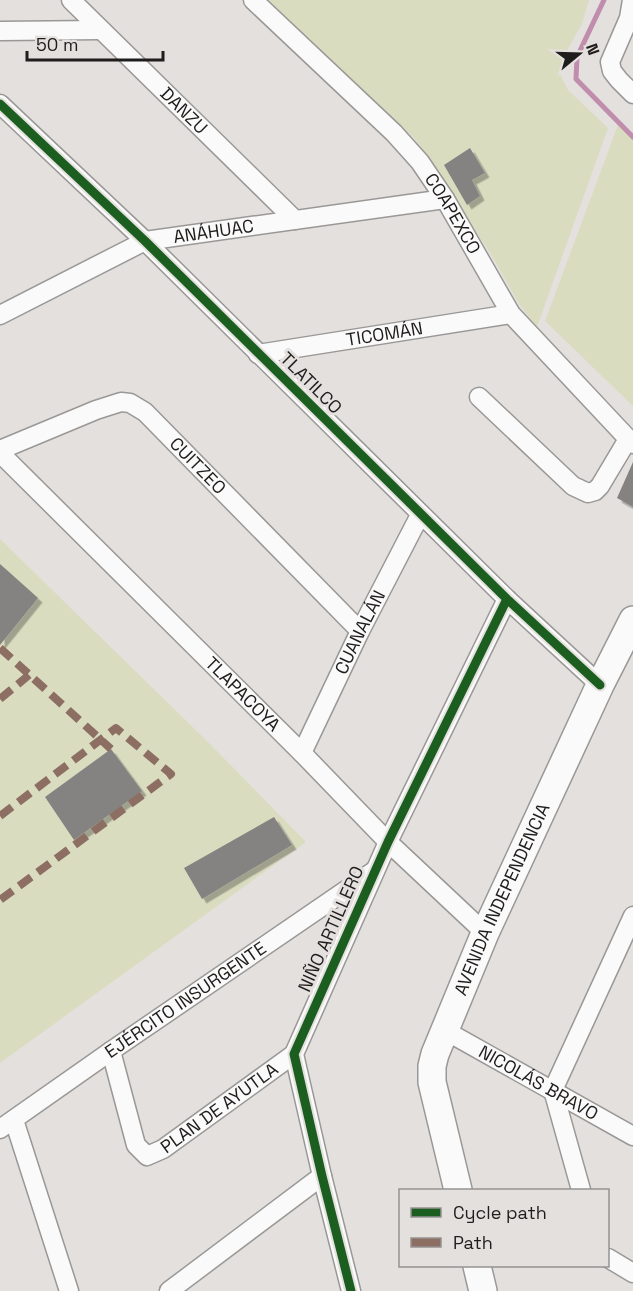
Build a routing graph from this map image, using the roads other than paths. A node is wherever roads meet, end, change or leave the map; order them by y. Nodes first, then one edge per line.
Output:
1 (71, 0) edge
2 (253, 0) edge
3 (632, 0) edge
4 (100, 30) junction
5 (0, 31) edge
6 (633, 94) edge
7 (0, 104) edge
8 (445, 200) junction
9 (295, 220) junction
10 (145, 241) junction
11 (510, 314) junction
12 (0, 315) edge
13 (258, 354) junction
14 (480, 397) dead end
15 (631, 441) edge
16 (0, 452) edge
17 (420, 515) junction
18 (507, 599) junction
19 (633, 620) edge
20 (360, 631) junction
21 (600, 685) junction
22 (302, 753) junction
23 (388, 842) junction
24 (374, 871) junction
25 (633, 916) edge
26 (485, 933) junction
27 (446, 1031) junction
28 (111, 1050) junction
29 (294, 1054) junction
30 (553, 1090) junction
31 (7, 1125) edge
32 (633, 1136) edge
33 (322, 1176) junction
34 (458, 1189) edge
35 (579, 1189) edge
36 (609, 1259) edge
37 (477, 1267) edge
38 (633, 1274) edge
39 (69, 1291) edge
40 (169, 1291) edge
41 (351, 1291) edge
42 (483, 1291) edge

1 - 4 street, DANZU
2 - 8 street, COAPEXCO
3 - 6 street
4 - 5 street
4 - 9 street, DANZU
7 - 10 street, TLATILCO
8 - 9 street, ANÁHUAC
8 - 11 street, COAPEXCO
9 - 10 street, ANÁHUAC
10 - 12 street, ANÁHUAC
10 - 13 street, TLATILCO
11 - 13 street, TICOMÁN
11 - 15 street, COAPEXCO
13 - 17 street, TLATILCO
14 - 15 street
16 - 20 street, CUITZEO
16 - 22 street, TLAPACOYA
17 - 18 street, TLATILCO
17 - 20 street, CUANALÁN
18 - 21 street, TLATILCO
18 - 23 street, NIÑO ARTILLERO
19 - 21 street, AVENIDA INDEPENDENCIA
20 - 22 street, CUANALÁN
21 - 26 street, AVENIDA INDEPENDENCIA
22 - 23 street, TLAPACOYA
23 - 24 street, NIÑO ARTILLERO
23 - 26 street, TLAPACOYA
24 - 28 street, EJÉRCITO INSURGENTE
24 - 29 street, NIÑO ARTILLERO
25 - 30 street
26 - 27 street, AVENIDA INDEPENDENCIA
27 - 30 street, NICOLÁS BRAVO
27 - 34 street, AVENIDA INDEPENDENCIA
28 - 29 street, PLAN DE AYUTLA
28 - 31 street, EJÉRCITO INSURGENTE
29 - 33 street
30 - 32 street, NICOLÁS BRAVO
30 - 35 street
31 - 39 street
33 - 40 street
33 - 41 street
36 - 38 street
37 - 42 street

